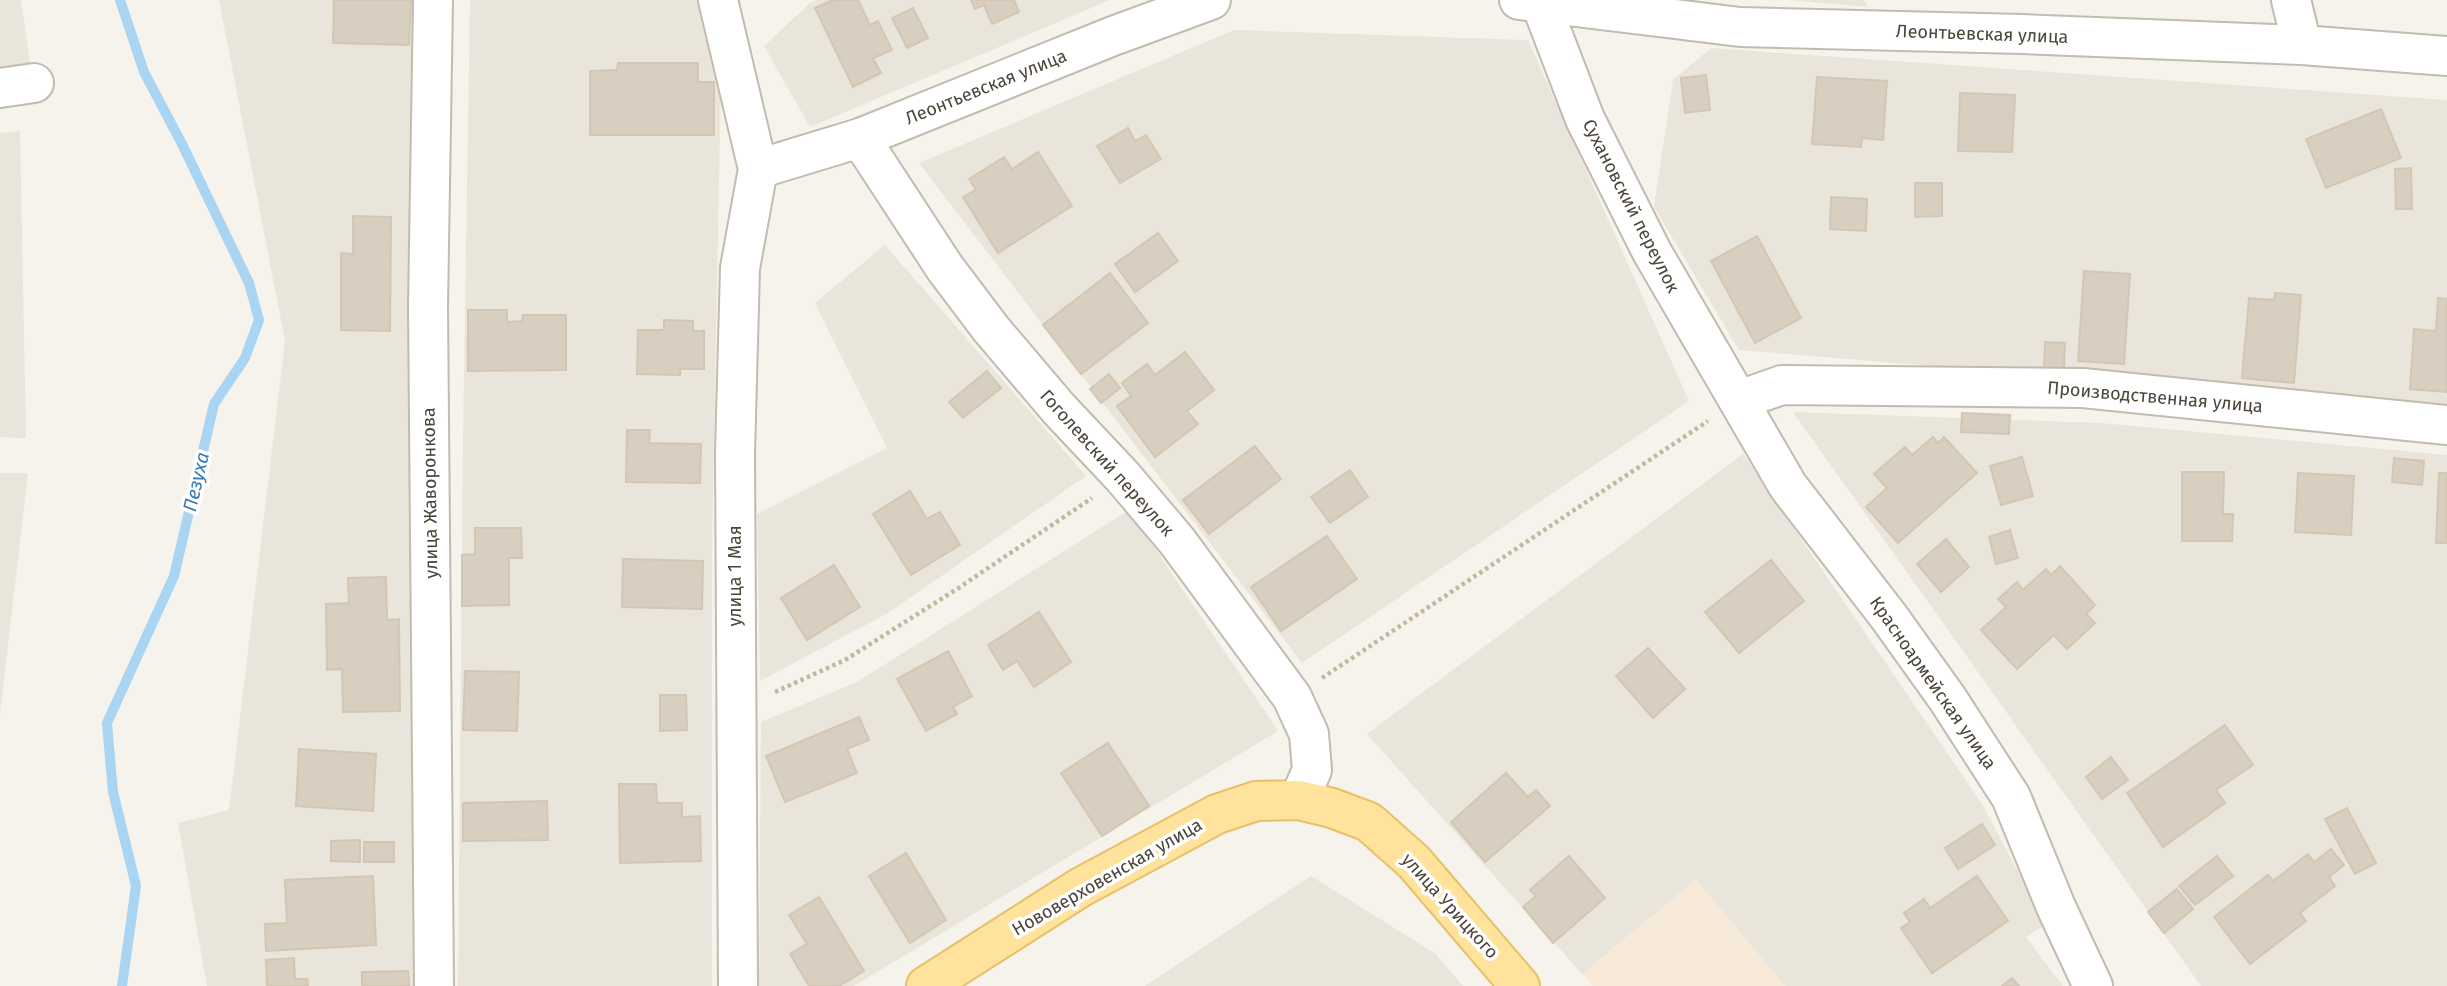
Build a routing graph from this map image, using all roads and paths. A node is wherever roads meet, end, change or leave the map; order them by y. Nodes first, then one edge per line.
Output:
1 (433, 0) edge
2 (719, 0) edge
3 (1211, 0) edge
4 (2291, 0) edge
5 (1529, 2) edge
6 (1891, 16) edge
7 (2302, 45) junction
8 (2447, 56) edge
9 (860, 138) junction
10 (758, 169) junction
11 (1739, 400) junction
12 (2447, 425) edge
13 (1123, 477) junction
14 (1292, 697) junction
15 (735, 709) junction
16 (1299, 800) junction
17 (434, 986) edge
18 (738, 986) edge
19 (926, 986) edge
20 (1520, 986) edge
21 (2093, 986) edge

1 - 17 street, улица Жаворонкова
2 - 10 street
3 - 9 street, Леонтьевская улица
4 - 7 street
5 - 6 street, Леонтьевская улица
5 - 11 street, Сухановский переулок
6 - 7 street, Леонтьевская улица
7 - 8 street, Леонтьевская улица
9 - 10 street, Леонтьевская улица
9 - 13 street, Гоголевский переулок
10 - 15 street, улица 1 Мая
11 - 12 street, Производственная улица
11 - 14 path
11 - 21 street, Красноармейская улица
13 - 14 street, Гоголевский переулок
13 - 15 path
14 - 16 street, Гоголевский переулок
15 - 18 street, улица 1 Мая
16 - 19 main road, Нововерховенская улица
16 - 20 main road, улица Урицкого

